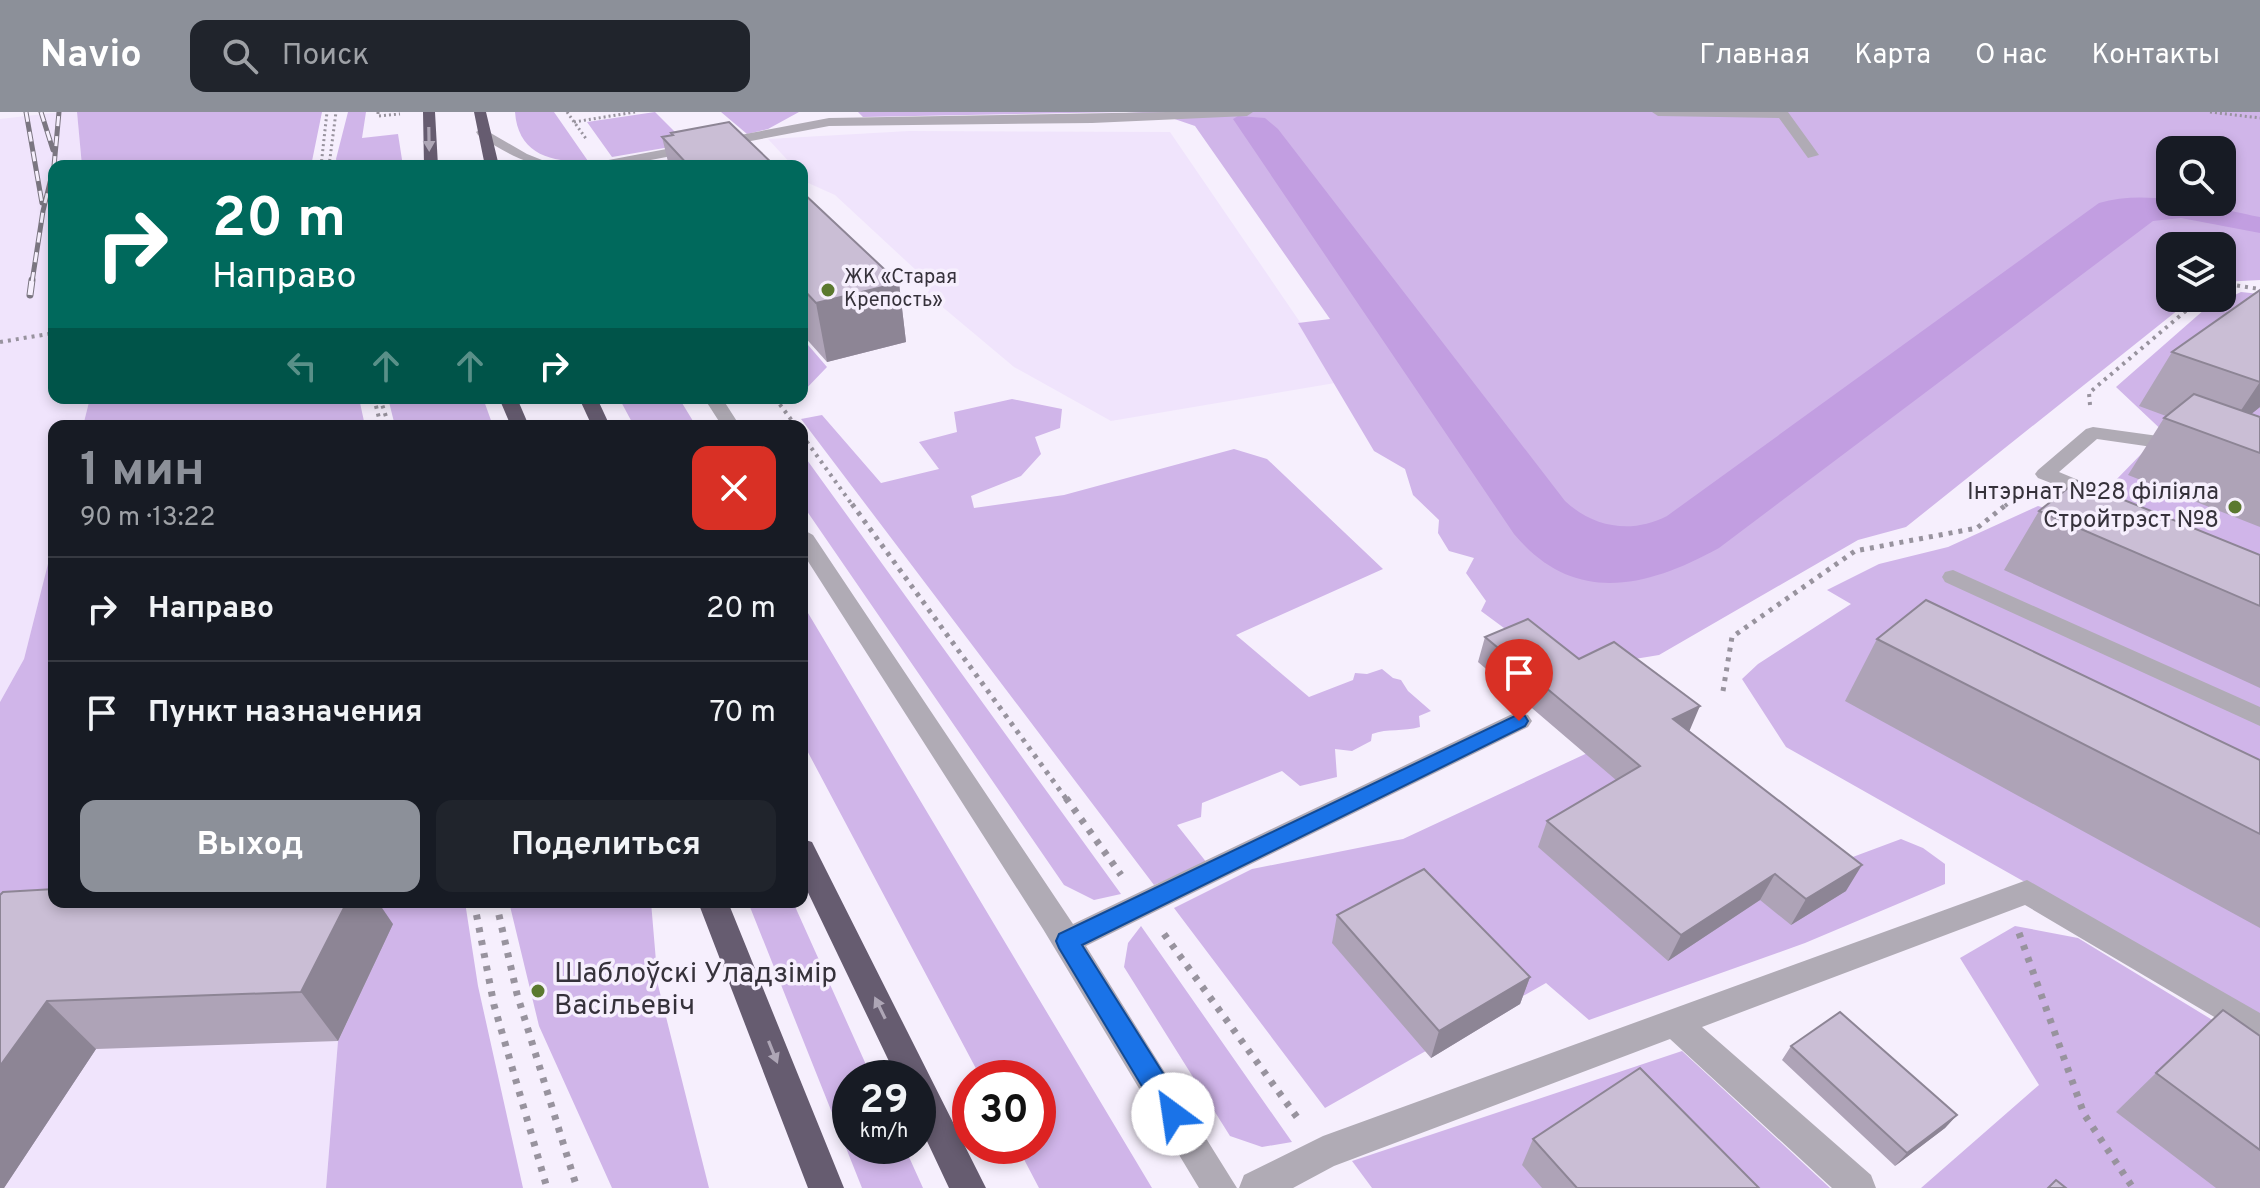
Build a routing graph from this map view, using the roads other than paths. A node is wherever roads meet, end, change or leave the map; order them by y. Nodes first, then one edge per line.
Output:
1 (429, 112) edge
2 (480, 112) edge
3 (1247, 112) edge
4 (1658, 112) edge
5 (482, 132) junction
6 (1813, 155) dead end
7 (431, 160) edge
8 (490, 160) edge
9 (531, 160) edge
10 (630, 160) edge
11 (2199, 449) edge
12 (2117, 503) edge
13 (808, 544) edge
14 (1953, 577) dead end
15 (2260, 717) edge
16 (1519, 721) dead end
17 (808, 862) edge
18 (715, 908) edge
19 (1067, 941) junction
20 (1674, 1022) junction
21 (2260, 1030) edge
22 (905, 1060) edge
23 (936, 1123) edge
24 (826, 1188) edge
25 (968, 1188) edge
26 (1219, 1188) edge
27 (1257, 1188) edge
28 (1858, 1188) edge

1 -> 7 highway
2 - 5 highway
3 - 10 street
4 - 6 street
5 - 8 highway
5 - 9 street
11 - 12 street
13 - 19 street
14 - 15 street
16 - 19 street
22 -> 17 highway
18 -> 24 highway
19 - 26 street
20 - 21 street
20 - 27 street
20 - 28 street
23 - 25 highway

